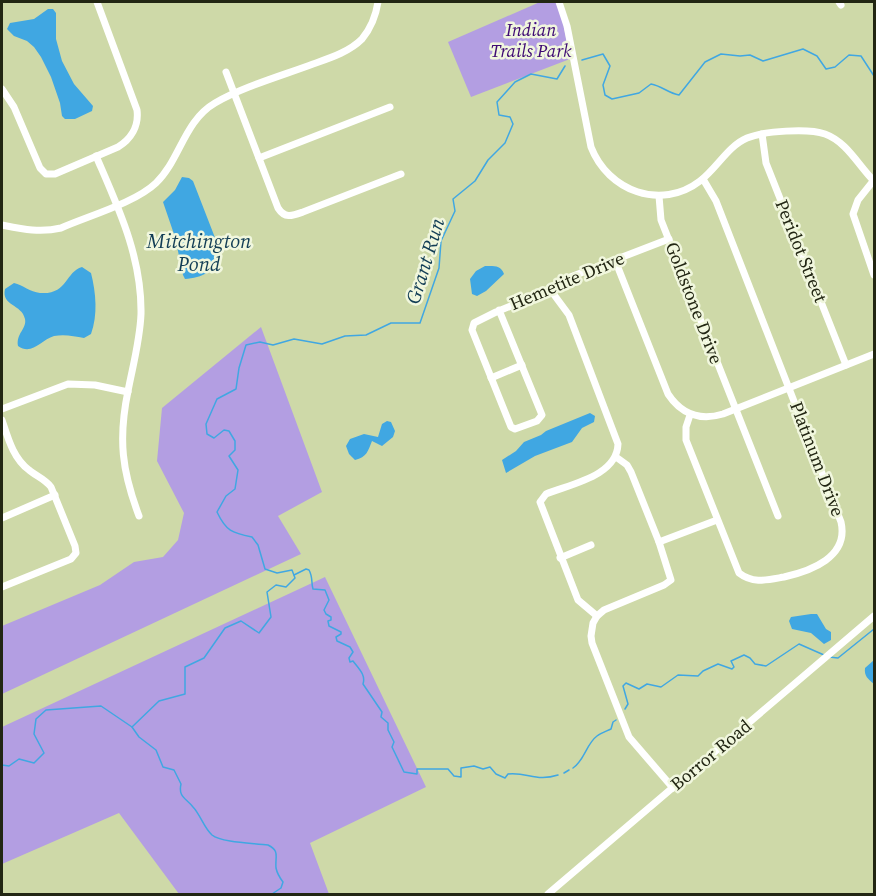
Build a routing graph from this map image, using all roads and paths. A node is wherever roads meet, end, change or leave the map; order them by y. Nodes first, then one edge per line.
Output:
1 (97, 2) edge
2 (378, 2) edge
3 (560, 2) edge
4 (226, 72) dead end
5 (2, 89) edge
6 (235, 94) junction
7 (390, 107) dead end
8 (762, 134) junction
9 (96, 156) junction
10 (259, 158) junction
11 (401, 174) dead end
12 (703, 179) junction
13 (874, 180) edge
14 (659, 196) junction
15 (117, 204) junction
16 (2, 225) edge
17 (669, 239) junction
18 (615, 260) junction
19 (874, 274) edge
20 (549, 288) junction
21 (500, 310) junction
22 (874, 354) edge
23 (522, 365) junction
24 (846, 365) junction
25 (491, 378) junction
26 (790, 388) junction
27 (128, 392) junction
28 (2, 409) edge
29 (736, 409) junction
30 (690, 415) junction
31 (2, 420) edge
32 (616, 457) junction
33 (55, 495) junction
34 (139, 516) dead end
35 (778, 516) dead end
36 (2, 518) edge
37 (717, 520) junction
38 (659, 542) junction
39 (591, 545) dead end
40 (560, 558) junction
41 (2, 587) edge
42 (597, 616) junction
43 (874, 616) edge
44 (673, 788) junction
45 (548, 894) edge

1 - 9 street
2 - 6 street
3 - 14 street
4 - 6 street
5 - 9 street
6 - 10 street
6 - 15 street
7 - 10 street
8 - 12 street
8 - 13 street
8 - 24 street, Peridot Street
9 - 15 street
10 - 11 street
12 - 14 street
12 - 26 street, Platinum Drive
13 - 19 street
14 - 17 street, Goldstone Drive
15 - 16 street
15 - 27 street
17 - 18 street, Hemetite Drive
17 - 29 street, Goldstone Drive
18 - 20 street, Hemetite Drive
18 - 30 street
20 - 21 street, Hemetite Drive
20 - 32 street
21 - 23 street
21 - 25 street, Hemetite Drive
22 - 24 street
23 - 25 street
23 - 25 street
24 - 26 street
26 - 29 street
26 - 37 street, Platinum Drive
27 - 28 street
27 - 34 street
29 - 30 street
29 - 35 street, Goldstone Drive
30 - 37 street, Platinum Drive
31 - 33 street
32 - 38 street
32 - 40 street
33 - 36 street
33 - 41 street
37 - 38 street
38 - 42 street
39 - 40 street
40 - 42 street
42 - 44 street
43 - 44 street, Borror Road
44 - 45 street, Borror Road

